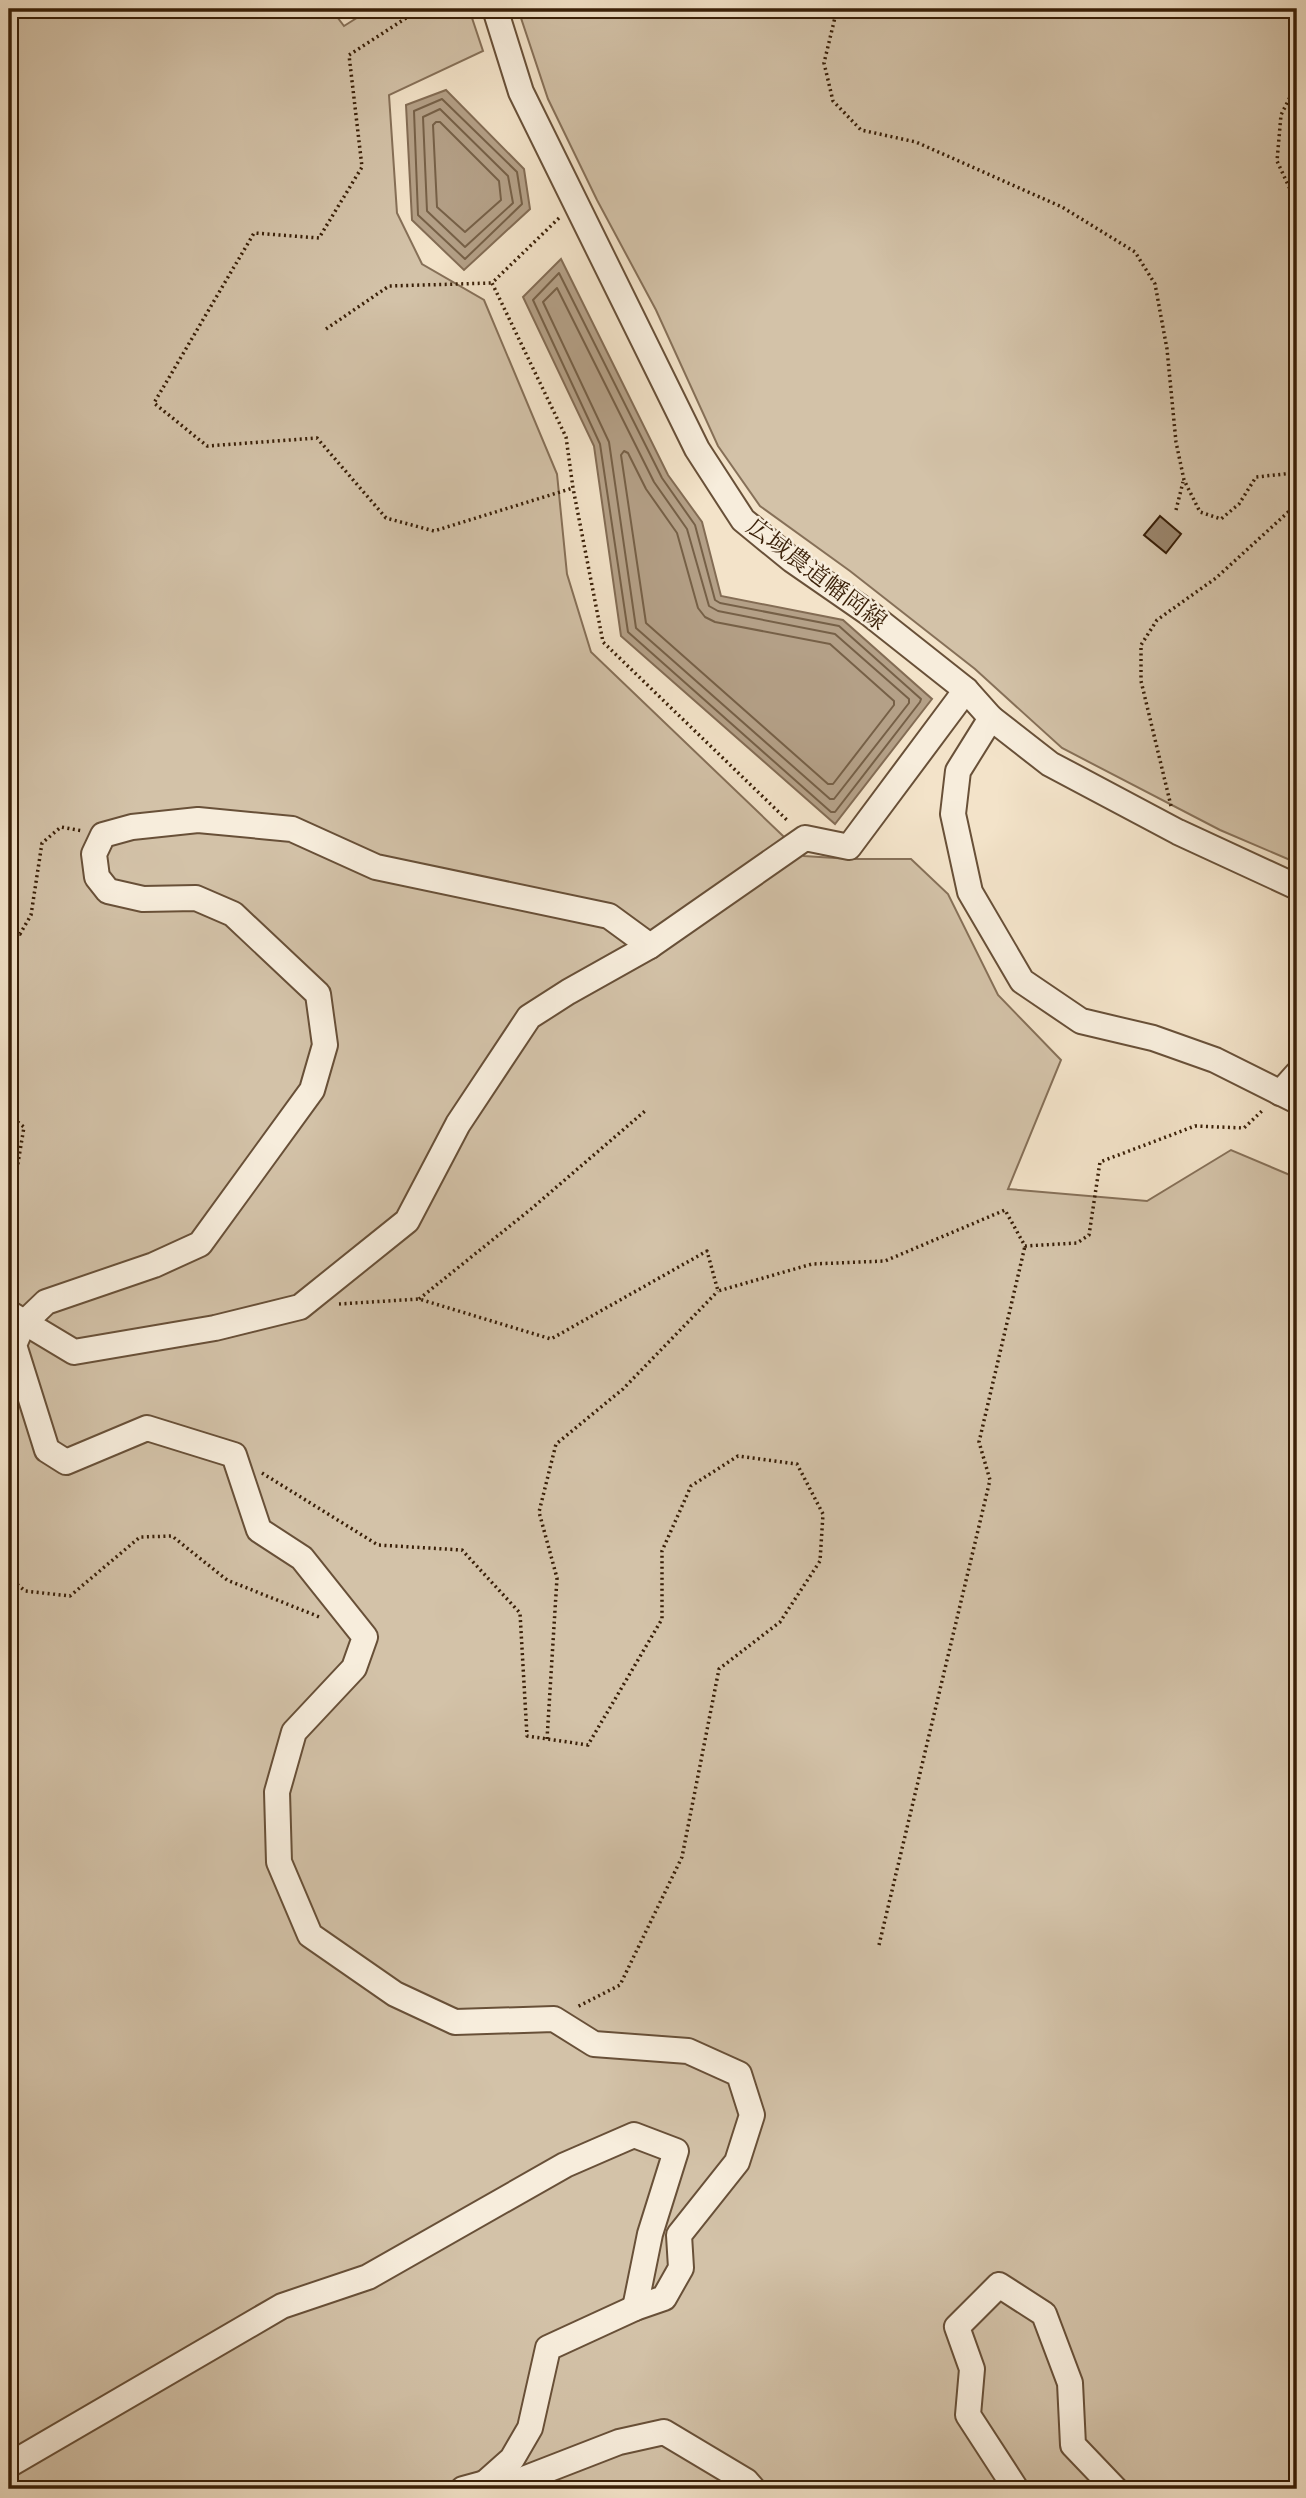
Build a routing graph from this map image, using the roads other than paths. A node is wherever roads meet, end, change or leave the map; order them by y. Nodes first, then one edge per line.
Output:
1 (495, 9) edge
2 (966, 690) junction
3 (991, 718) junction
4 (1297, 887) edge
5 (650, 946) junction
6 (1297, 1074) edge
7 (1289, 1097) edge
8 (16, 1318) edge
9 (635, 2308) junction
10 (9, 2465) edge
11 (474, 2486) edge
12 (753, 2489) edge
13 (1016, 2489) edge
14 (1115, 2489) edge

1 - 2 street, 広域農道幡岡線
2 - 3 street, 広域農道幡岡線
2 - 5 street
3 - 4 street, 広域農道幡岡線
3 - 7 street
5 - 8 street
5 - 8 street
6 - 7 street
8 - 9 street
9 - 10 street
9 - 11 street
11 - 12 street
13 - 14 street

